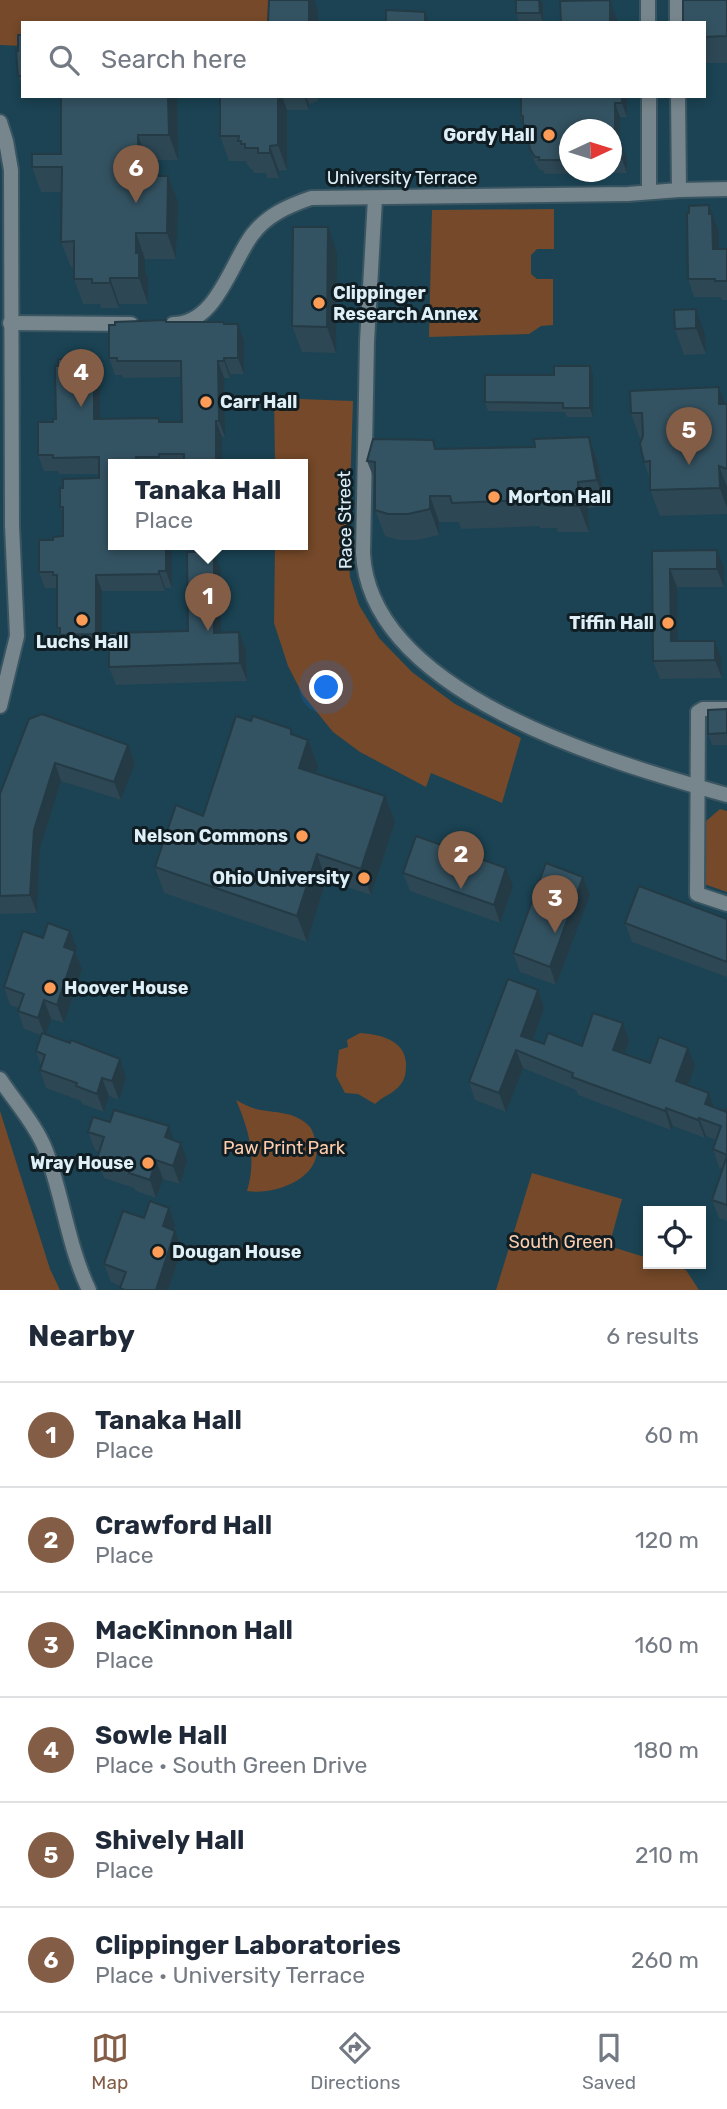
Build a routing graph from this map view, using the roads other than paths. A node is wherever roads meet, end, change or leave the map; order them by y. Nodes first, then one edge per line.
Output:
1 (648, 0) edge
2 (677, 0) edge
3 (648, 21) edge
4 (677, 21) edge
5 (649, 98) edge
6 (678, 98) edge
7 (0, 122) edge
8 (727, 189) edge
9 (679, 190) junction
10 (649, 192) junction
11 (375, 198) junction
12 (10, 323) junction
13 (0, 706) edge
14 (727, 709) edge
15 (697, 786) junction
16 (724, 794) edge
17 (727, 904) edge
18 (0, 1079) edge
19 (89, 1290) edge

1 - 3 street
2 - 4 street
5 - 10 street
6 - 9 street
7 - 12 street
8 - 9 street, University Terrace
9 - 10 street, University Terrace
10 - 11 street, University Terrace
11 - 12 street, University Terrace
11 - 15 street, Race Street
12 - 13 street
14 - 15 street
15 - 16 street, Race Street
15 - 17 street
18 - 19 street

